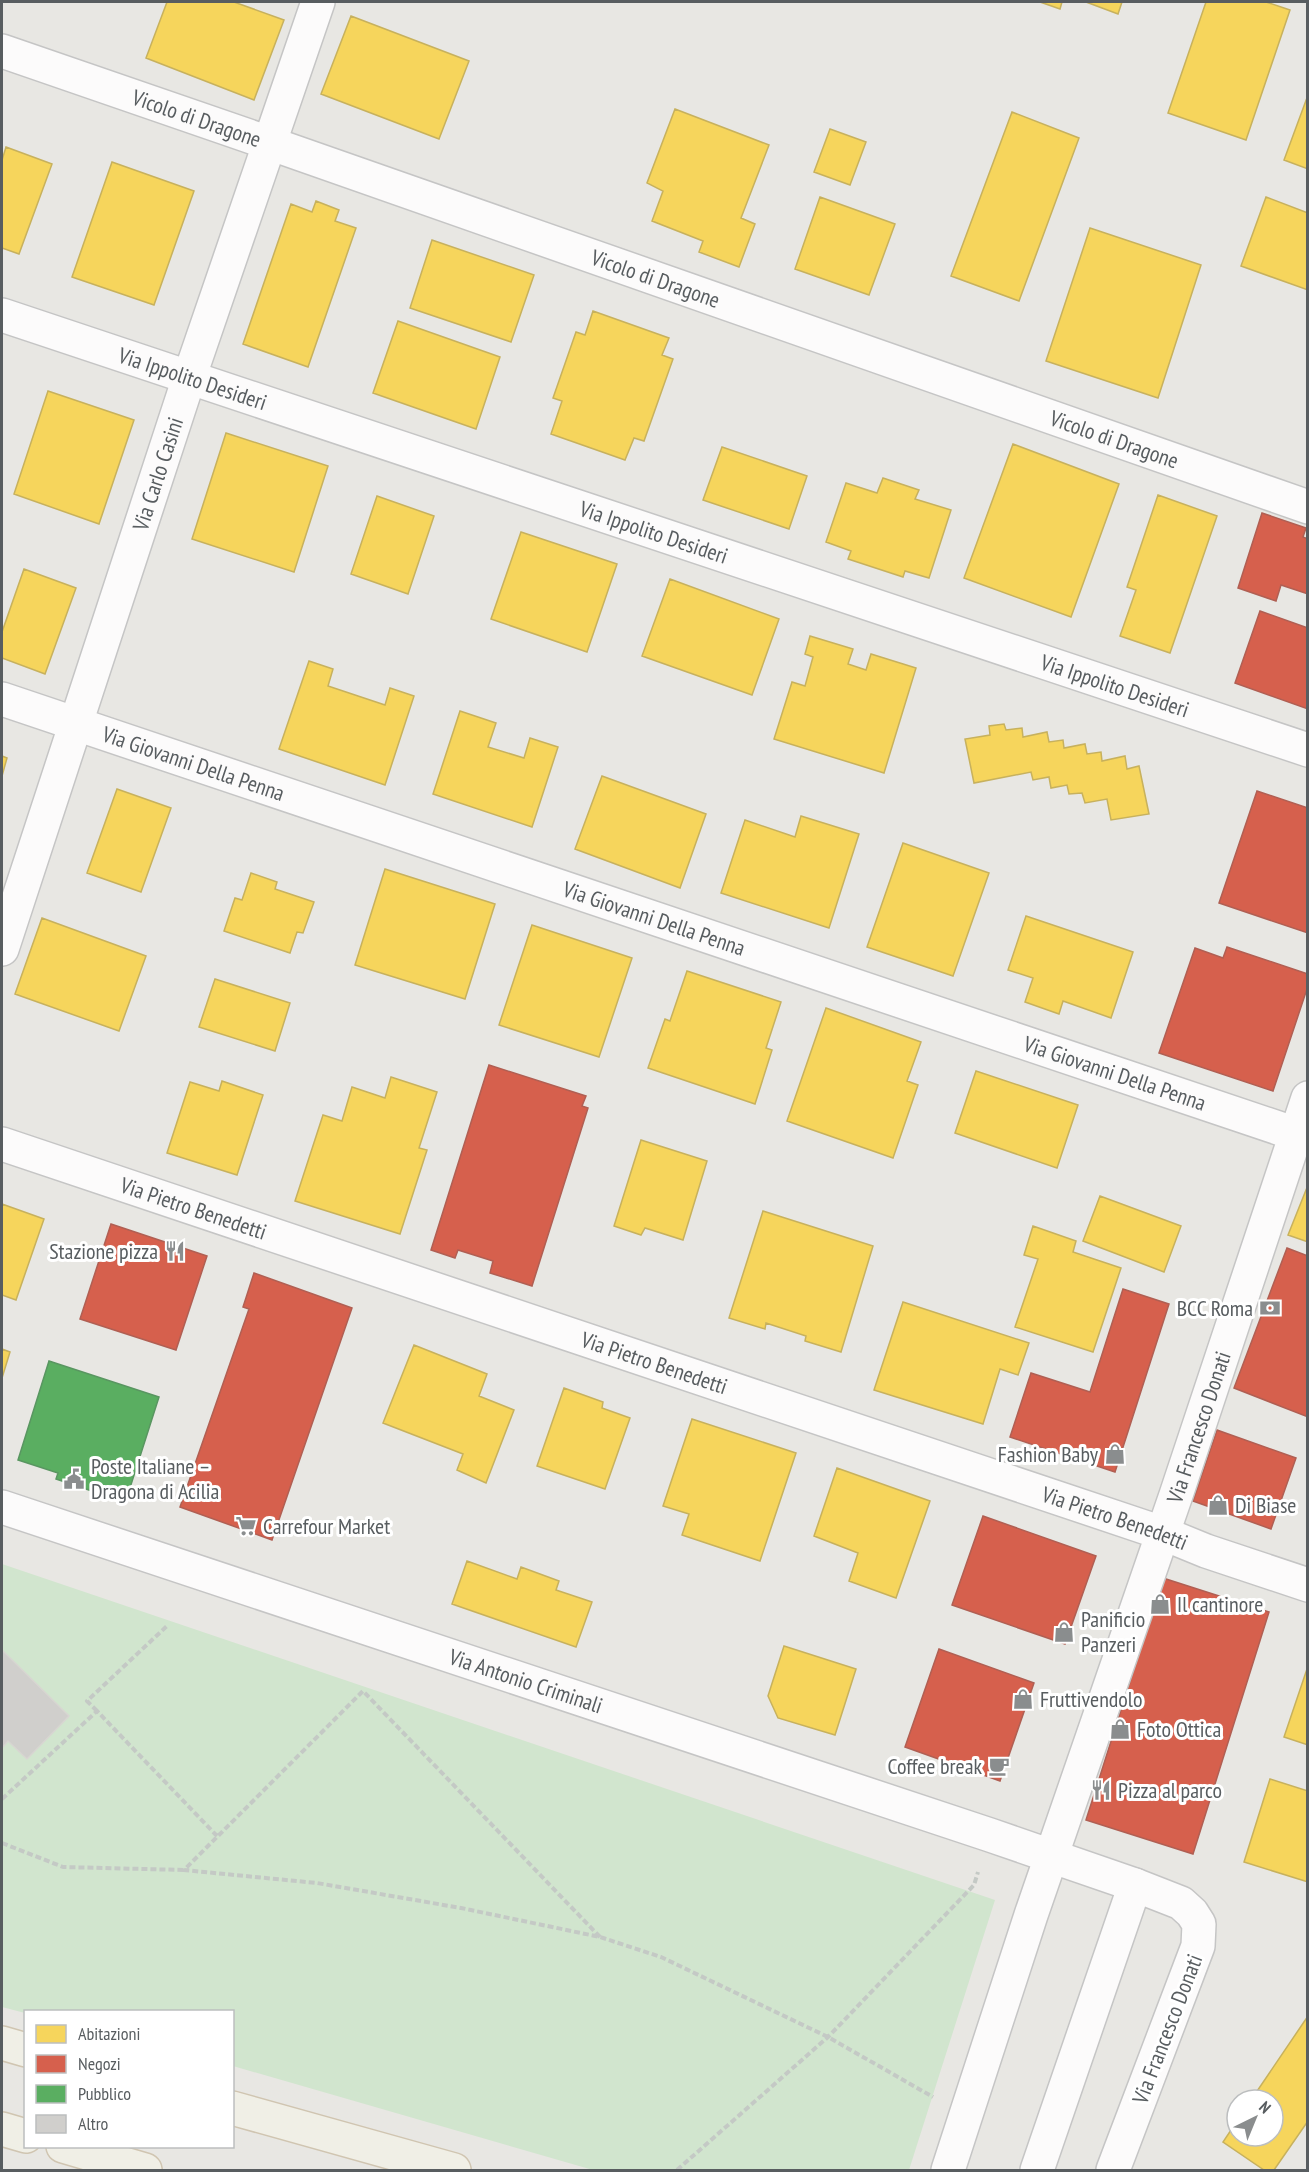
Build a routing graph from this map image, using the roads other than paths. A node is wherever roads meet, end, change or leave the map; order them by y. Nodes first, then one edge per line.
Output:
1 (318, 2) edge
2 (2, 51) edge
3 (269, 143) junction
4 (2, 315) edge
5 (189, 378) junction
6 (1308, 507) edge
7 (2, 699) edge
8 (76, 724) junction
9 (1308, 750) edge
10 (2, 949) edge
11 (1308, 1098) edge
12 (1301, 1136) edge
13 (2, 1144) edge
14 (2, 1507) edge
15 (1162, 1533) junction
16 (1308, 1585) edge
17 (1051, 1856) junction
18 (1135, 1885) junction
19 (2, 2043) edge
20 (24, 2049) edge
21 (234, 2109) edge
22 (2, 2129) edge
23 (24, 2135) edge
24 (70, 2148) edge
25 (145, 2170) edge
26 (454, 2170) edge
27 (948, 2170) edge
28 (1037, 2170) edge
29 (1113, 2170) edge

1 - 3 street, Via Carlo Casini
2 - 3 street, Vicolo di Dragone
3 - 5 street, Via Carlo Casini
3 - 6 street, Vicolo di Dragone
4 - 5 street, Via Ippolito Desideri
5 - 8 street, Via Carlo Casini
5 - 9 street, Via Ippolito Desideri
7 - 8 street, Via Giovanni Della Penna
8 - 10 street, Via Carlo Casini
8 - 12 street, Via Giovanni Della Penna
11 - 12 street, Via Francesco Donati
12 - 15 street, Via Francesco Donati
13 - 15 street, Via Pietro Benedetti
14 - 17 street, Via Antonio Criminali
15 - 16 street, Via Pietro Benedetti
15 - 17 street, Via Francesco Donati
17 - 18 street, Via Francesco Donati
17 - 27 street, Via Francesco Donati
18 - 28 street
18 - 29 street, Via Francesco Donati
19 - 20 main road
21 - 26 main road
22 - 23 main road
24 - 25 main road

